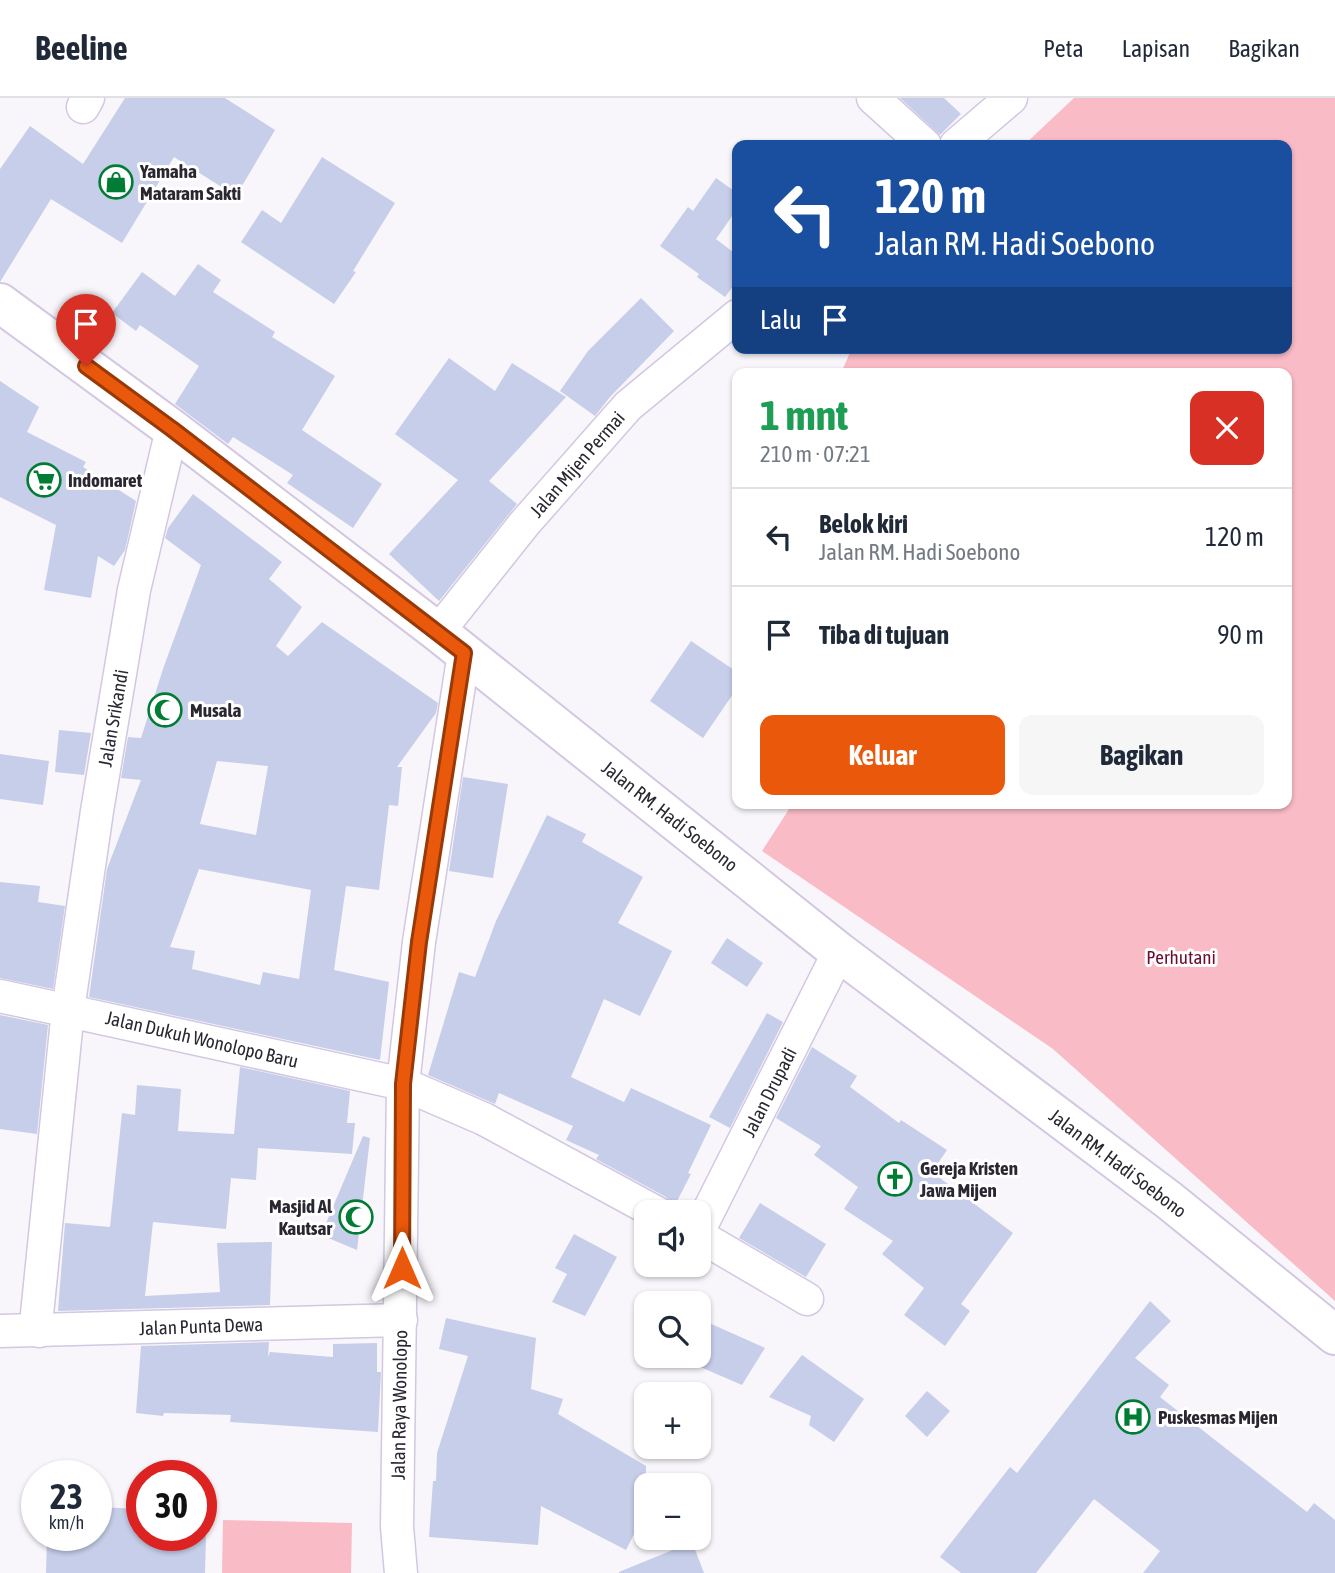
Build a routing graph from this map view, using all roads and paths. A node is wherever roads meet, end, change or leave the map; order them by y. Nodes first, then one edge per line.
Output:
1 (873, 98) edge
2 (1010, 98) edge
3 (919, 140) edge
4 (962, 140) edge
5 (0, 303) edge
6 (732, 320) edge
7 (172, 429) junction
8 (451, 643) junction
9 (839, 952) junction
10 (0, 996) edge
11 (68, 1010) junction
12 (403, 1084) junction
13 (634, 1201) edge
14 (711, 1208) edge
15 (711, 1242) edge
16 (807, 1299) dead end
17 (401, 1320) junction
18 (0, 1331) edge
19 (38, 1331) junction
20 (1335, 1335) edge
21 (401, 1573) edge

1 - 3 street
2 - 4 street
5 - 7 main road, Jalan RM. Hadi Soebono
6 - 8 street, Jalan Mijen Permai
7 - 8 main road, Jalan RM. Hadi Soebono
7 - 11 street, Jalan Srikandi
8 - 9 main road, Jalan RM. Hadi Soebono
8 - 12 street, Jalan Raya Wonolopo
9 - 14 street, Jalan Drupadi
9 - 20 main road, Jalan RM. Hadi Soebono
10 - 11 street, Jalan Dukuh Wonolopo Baru
11 - 12 street, Jalan Dukuh Wonolopo Baru
11 - 19 street, Jalan Srikandi
12 - 13 street
12 - 17 street, Jalan Raya Wonolopo
15 - 16 street, Jalan Drupadi
17 - 19 street, Jalan Punta Dewa
17 - 21 street, Jalan Raya Wonolopo
18 - 19 street, Jalan Punta Dewa

